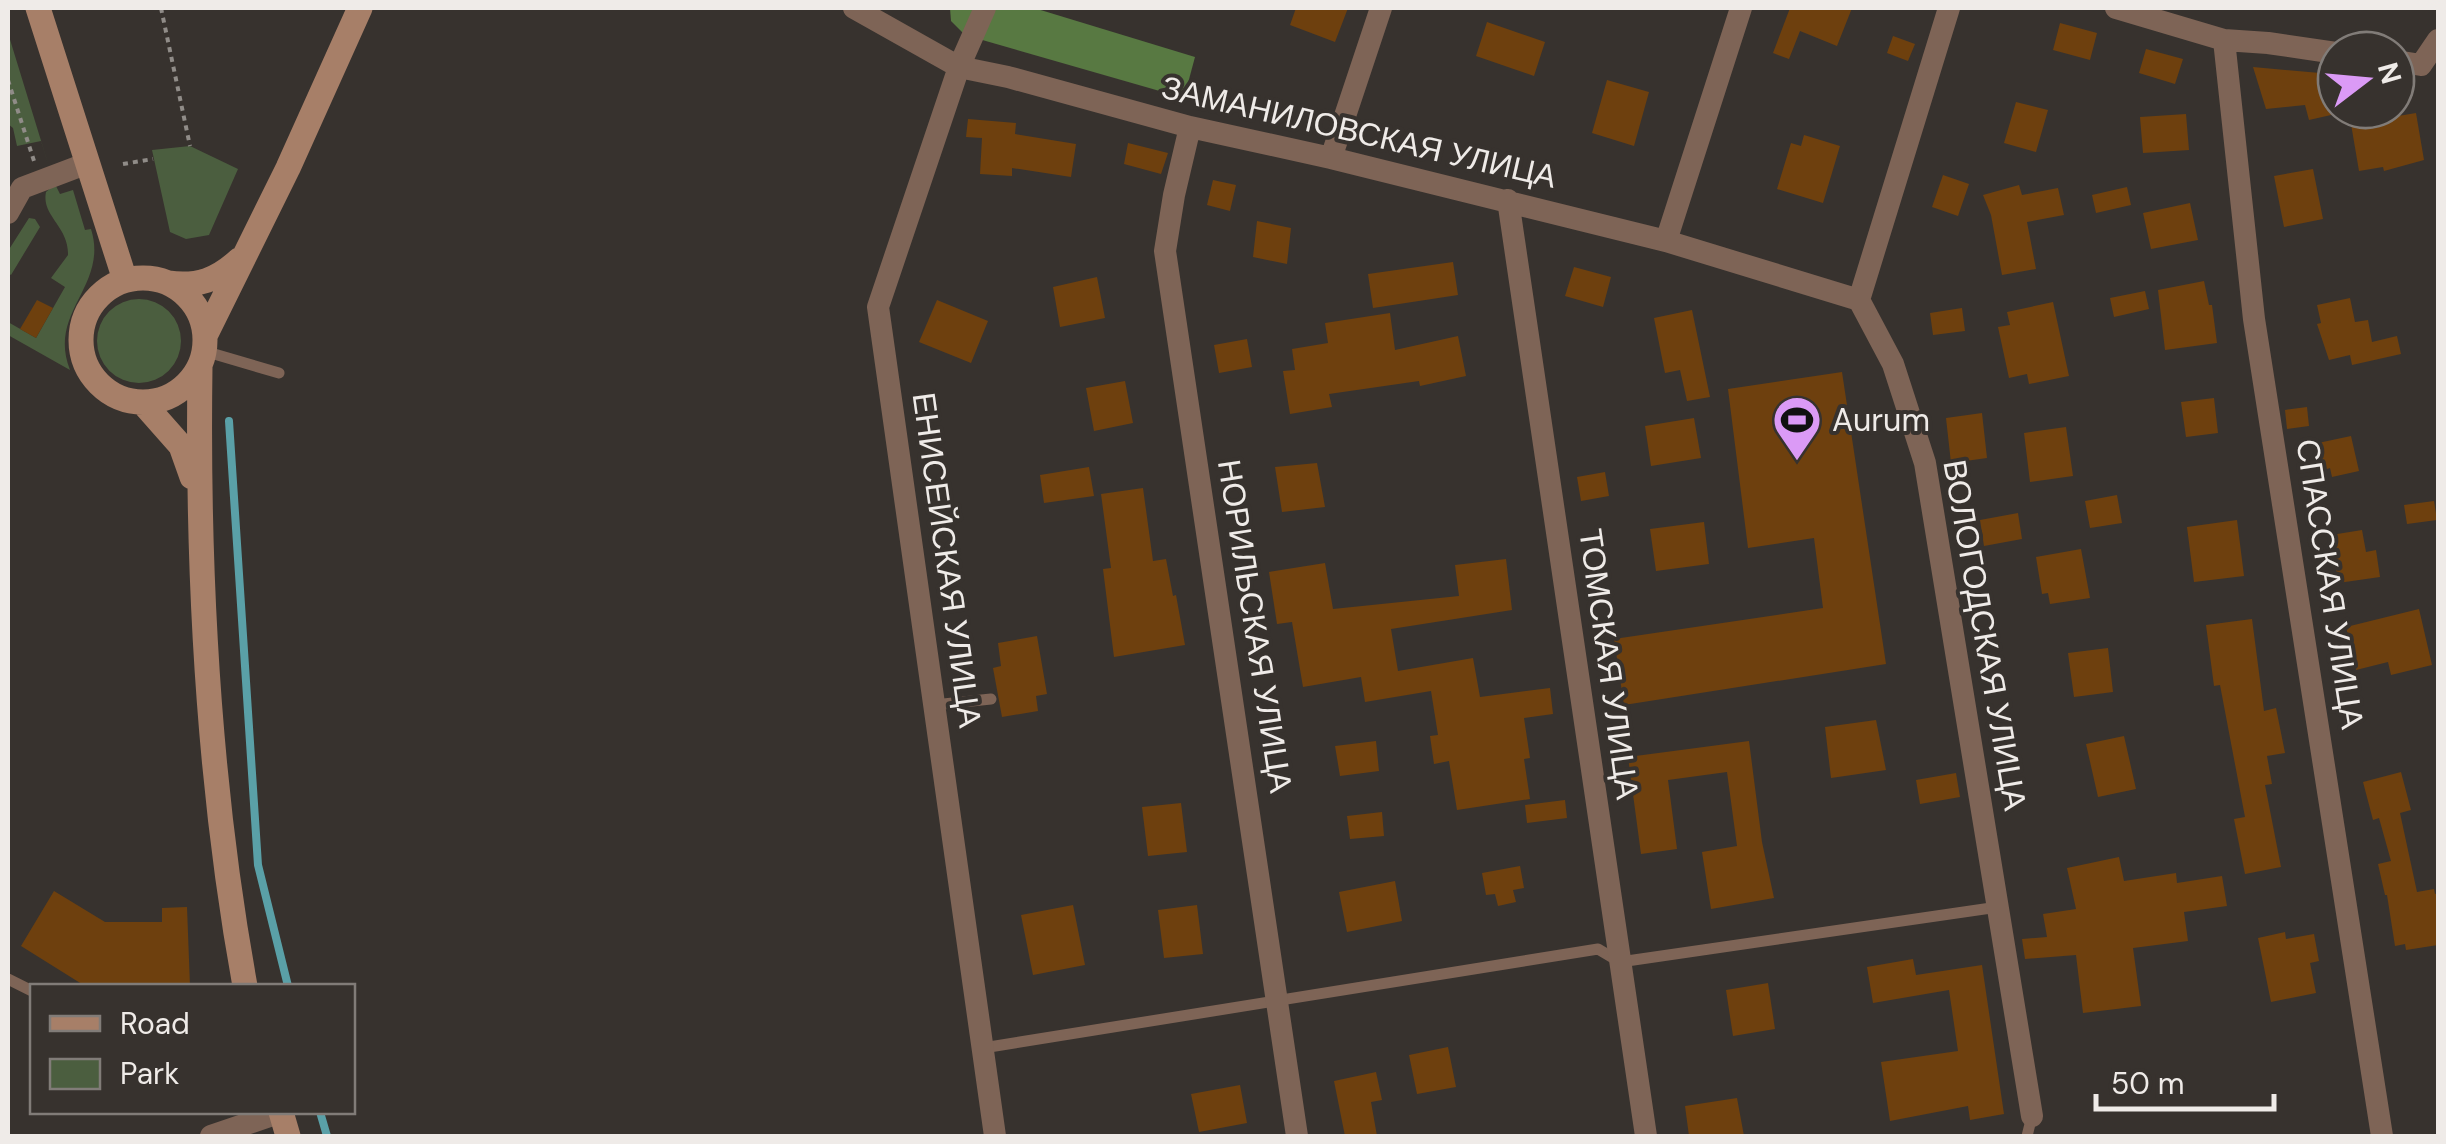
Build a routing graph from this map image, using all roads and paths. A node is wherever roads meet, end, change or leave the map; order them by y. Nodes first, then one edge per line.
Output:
1 (38, 8) edge
2 (161, 8) edge
3 (360, 8) edge
4 (854, 8) edge
5 (985, 8) edge
6 (1381, 8) edge
7 (1740, 8) edge
8 (1948, 8) edge
9 (2116, 8) edge
10 (2224, 40) junction
11 (2438, 40) edge
12 (2316, 49) edge
13 (2416, 64) edge
14 (959, 67) junction
15 (8, 85) edge
16 (1190, 127) junction
17 (190, 146) dead end
18 (1331, 158) junction
19 (153, 159) dead end
20 (88, 163) junction
21 (123, 164) dead end
22 (41, 181) junction
23 (1508, 200) junction
24 (8, 213) edge
25 (1666, 241) junction
26 (246, 254) junction
27 (125, 280) junction
28 (168, 283) junction
29 (1859, 300) junction
30 (203, 351) junction
31 (280, 374) dead end
32 (143, 403) junction
33 (198, 495) junction
34 (991, 699) dead end
35 (934, 706) junction
36 (1998, 907) junction
37 (1620, 962) junction
38 (245, 984) edge
39 (1278, 998) junction
40 (983, 1048) junction
41 (275, 1114) edge
42 (2030, 1126) edge
43 (212, 1136) edge
44 (995, 1136) edge
45 (1297, 1136) edge
46 (1646, 1136) edge
47 (2382, 1136) edge

1 - 20 street
2 - 17 path
3 - 26 street
4 - 14 street, ЗАМАНИЛОВСКАЯ УЛИЦА
5 - 14 street, ЕНИСЕЙСКАЯ УЛИЦА
6 - 18 street
7 - 25 street
8 - 29 street
9 - 10 street
10 - 12 street
10 - 47 street, СПАССКАЯ УЛИЦА
11 - 13 street
14 - 16 street, ЗАМАНИЛОВСКАЯ УЛИЦА
14 - 35 street, ЕНИСЕЙСКАЯ УЛИЦА
15 - 22 path
16 - 18 street, ЗАМАНИЛОВСКАЯ УЛИЦА
16 - 39 street, НОРИЛЬСКАЯ УЛИЦА
18 - 23 street, ЗАМАНИЛОВСКАЯ УЛИЦА
19 - 21 path
20 - 22 street
20 - 27 street
22 - 24 street
23 - 25 street, ЗАМАНИЛОВСКАЯ УЛИЦА
23 - 37 street, ТОМСКАЯ УЛИЦА
25 - 29 street, ЗАМАНИЛОВСКАЯ УЛИЦА
26 - 28 street
26 - 30 street
27 - 28 street
27 - 32 street
28 - 30 street
29 - 36 street, ВОЛОГОДСКАЯ УЛИЦА
30 - 31 lane
30 - 32 street
30 - 33 street
32 - 33 street
33 - 38 street
34 - 35 lane
35 - 40 street, ЕНИСЕЙСКАЯ УЛИЦА
36 - 37 lane
36 - 42 street, ВОЛОГОДСКАЯ УЛИЦА
37 - 39 lane
37 - 46 street, ТОМСКАЯ УЛИЦА
39 - 40 lane
39 - 45 street, НОРИЛЬСКАЯ УЛИЦА
40 - 44 street, ЕНИСЕЙСКАЯ УЛИЦА
41 - 43 street

